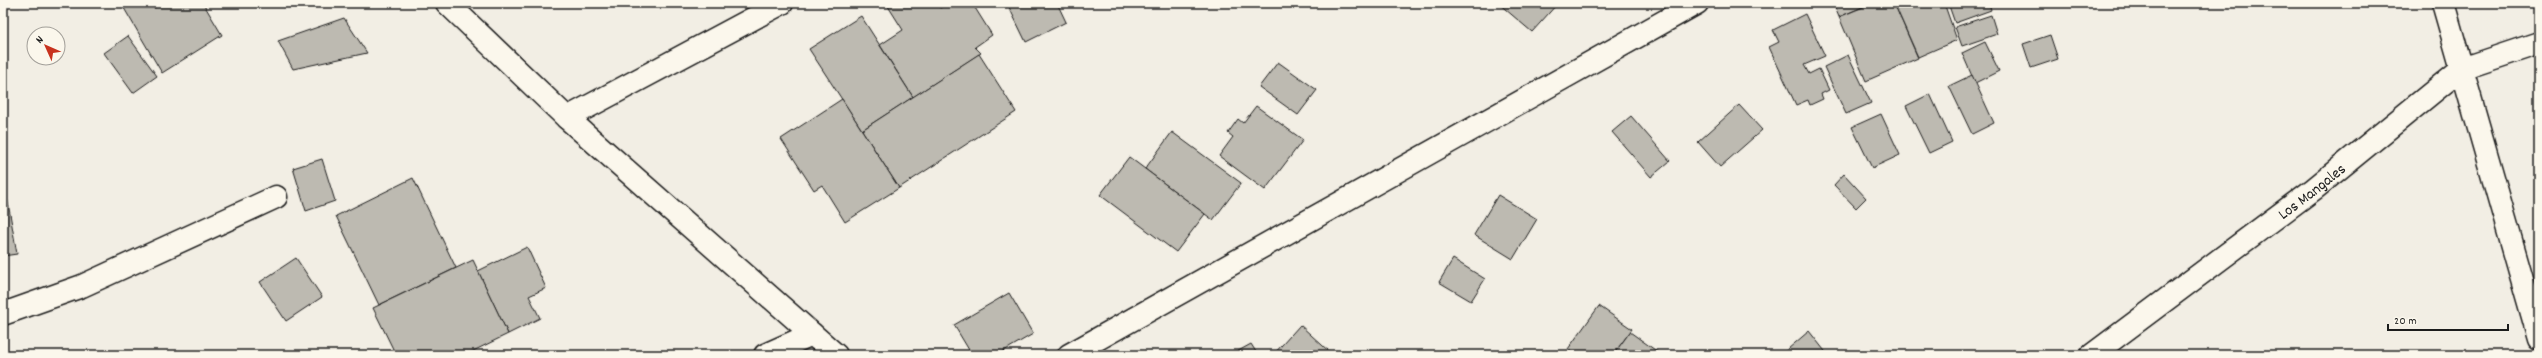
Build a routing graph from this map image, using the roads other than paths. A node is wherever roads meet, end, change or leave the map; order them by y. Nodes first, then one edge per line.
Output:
1 (446, 3) edge
2 (782, 3) edge
3 (1697, 3) edge
4 (2443, 3) edge
5 (2539, 43) edge
6 (2461, 69) junction
7 (567, 118) junction
8 (276, 197) dead end
9 (3, 314) edge
10 (812, 334) junction
11 (2539, 338) edge
12 (765, 355) edge
13 (836, 355) edge
14 (1070, 355) edge
15 (2092, 355) edge

1 - 7 street
2 - 7 street
3 - 14 street
4 - 6 street
5 - 6 street, Los Mangales
6 - 11 street
6 - 15 street, Los Mangales
7 - 10 street
8 - 9 street
10 - 12 street
10 - 13 street

